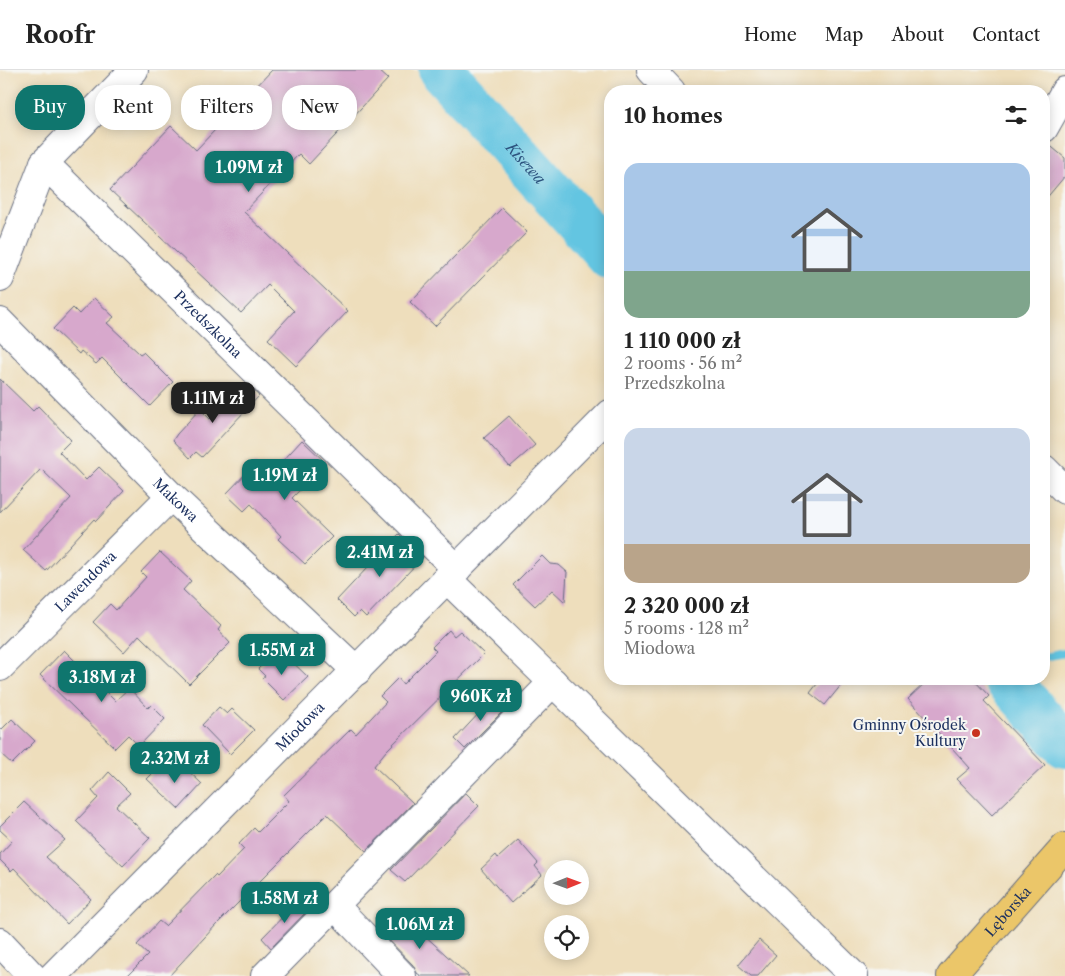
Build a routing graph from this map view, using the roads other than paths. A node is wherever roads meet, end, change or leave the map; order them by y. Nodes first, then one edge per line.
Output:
1 (134, 70) edge
2 (651, 70) edge
3 (665, 85) edge
4 (1065, 91) edge
5 (1050, 117) edge
6 (44, 163) junction
7 (0, 278) edge
8 (0, 322) edge
9 (604, 420) edge
10 (1050, 476) edge
11 (1065, 490) edge
12 (171, 496) junction
13 (452, 574) junction
14 (0, 667) edge
15 (357, 671) junction
16 (553, 682) junction
17 (1065, 847) edge
18 (335, 906) junction
19 (2, 949) edge
20 (32, 976) edge
21 (53, 976) edge
22 (265, 976) edge
23 (402, 976) edge
24 (854, 976) edge
25 (951, 976) edge

1 - 6 street
2 - 3 street
4 - 5 street
6 - 7 street
6 - 13 street, Przedszkolna
8 - 12 street, Makowa
9 - 13 street, Miodowa
10 - 11 street
12 - 14 street, Lawendowa
12 - 15 street, Makowa
13 - 15 street, Miodowa
13 - 16 street, Przedszkolna
15 - 21 street, Miodowa
16 - 18 street
16 - 24 street, Przedszkolna
17 - 25 main road, Lęborska
18 - 22 street
18 - 23 street
19 - 20 street

